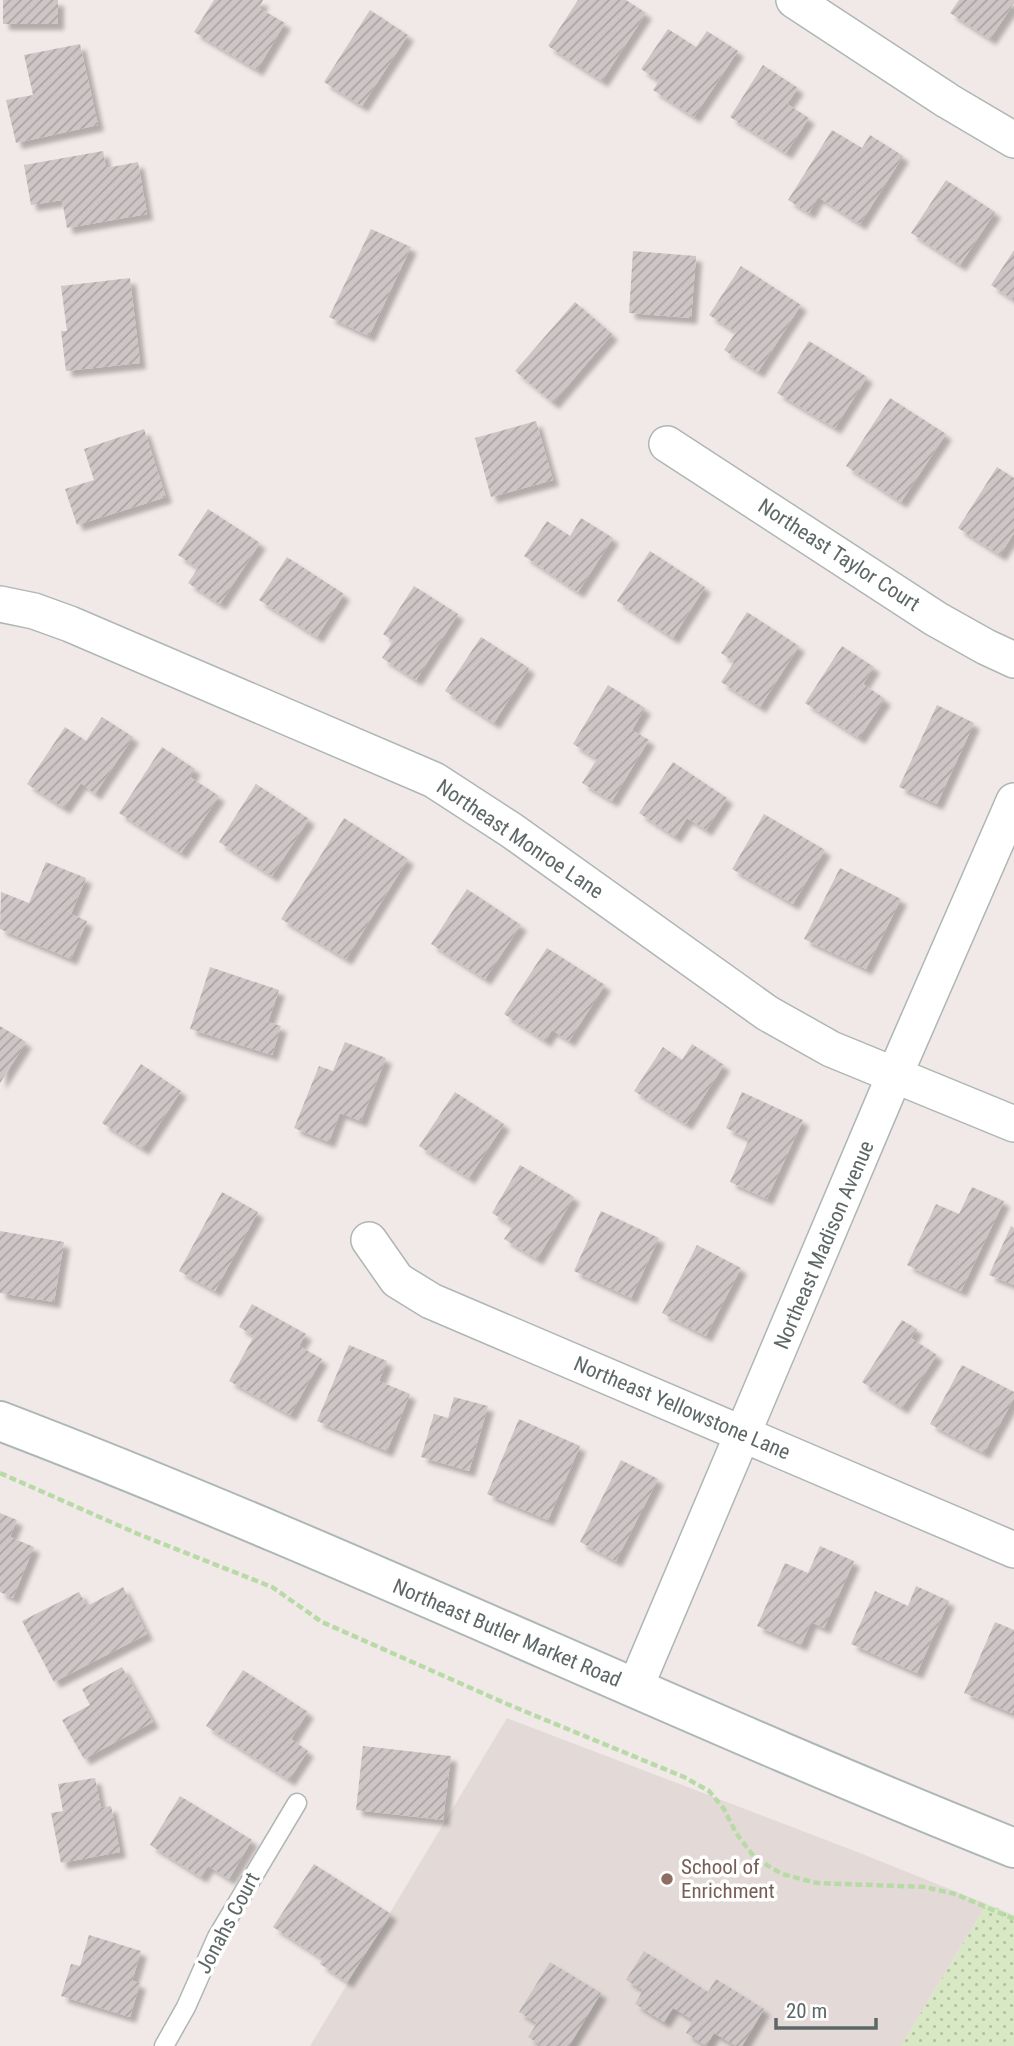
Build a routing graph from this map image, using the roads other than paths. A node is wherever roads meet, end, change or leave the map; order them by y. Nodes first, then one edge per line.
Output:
1 (794, 0) edge
2 (1014, 140) edge
3 (667, 444) dead end
4 (0, 604) edge
5 (1014, 660) edge
6 (1014, 802) edge
7 (895, 1074) junction
8 (1014, 1124) edge
9 (369, 1240) dead end
10 (0, 1421) edge
11 (744, 1434) junction
12 (1014, 1550) edge
13 (635, 1688) junction
14 (297, 1802) dead end
15 (1014, 1848) edge
16 (164, 2046) edge

1 - 2 street
3 - 5 street, Northeast Taylor Court
4 - 7 street, Northeast Monroe Lane
6 - 7 street, Northeast Madison Avenue
7 - 8 street, Northeast Monroe Lane
7 - 11 street, Northeast Madison Avenue
9 - 11 street, Northeast Yellowstone Lane
10 - 13 main road, Northeast Butler Market Road
11 - 12 street, Northeast Yellowstone Lane
11 - 13 street, Northeast Madison Avenue
13 - 15 main road, Northeast Butler Market Road
14 - 16 lane, Jonahs Court

